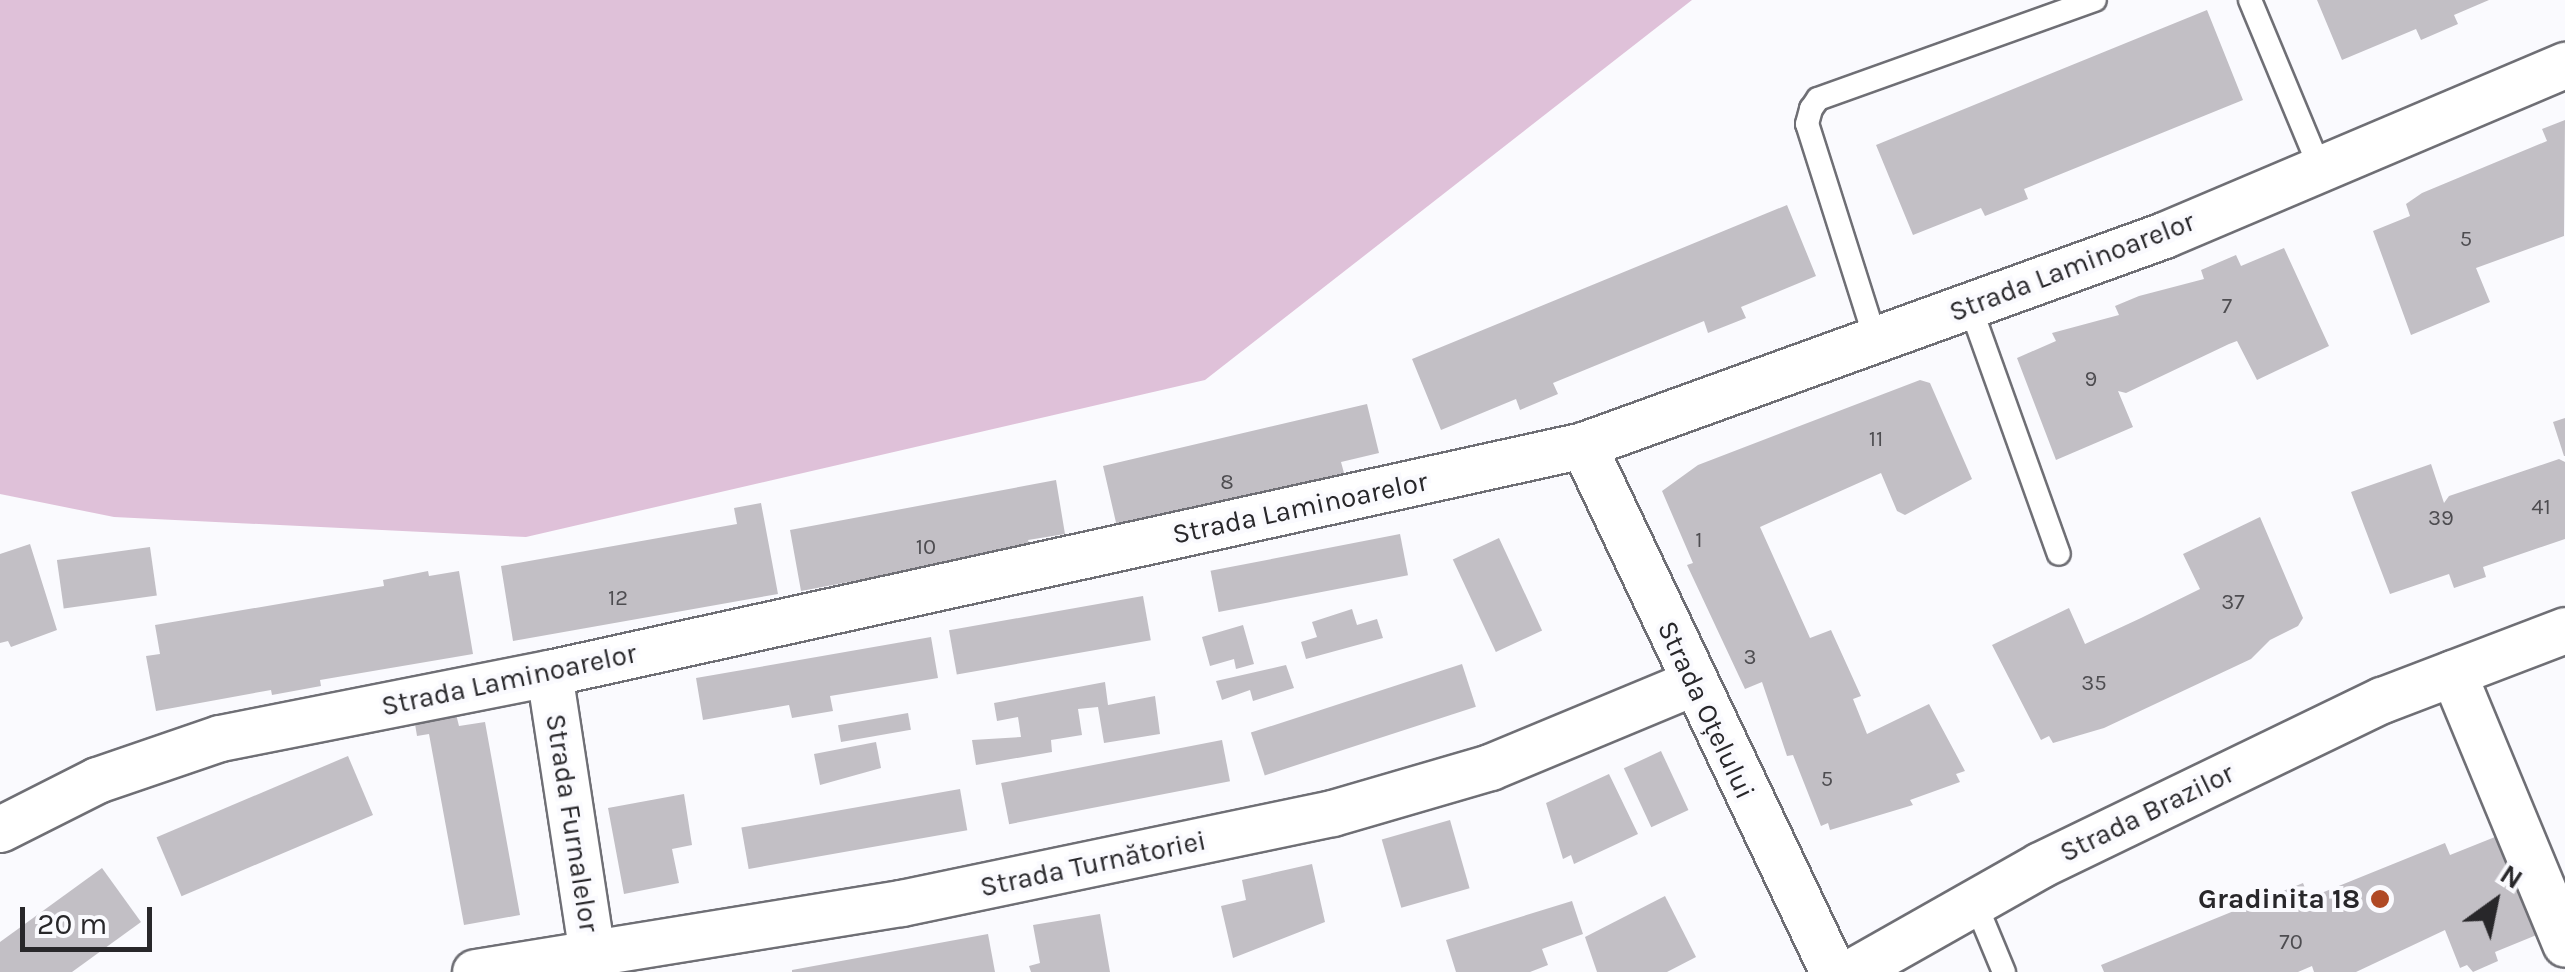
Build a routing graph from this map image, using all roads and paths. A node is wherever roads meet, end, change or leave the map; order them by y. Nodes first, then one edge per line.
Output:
1 (2095, 0) edge
2 (2250, 0) edge
3 (2565, 65) edge
4 (2320, 168) junction
5 (1970, 306) junction
6 (1876, 340) junction
7 (1583, 446) junction
8 (2059, 554) dead end
9 (2565, 630) edge
10 (548, 673) junction
11 (2453, 673) junction
12 (1692, 683) junction
13 (0, 829) edge
14 (1974, 900) junction
15 (2565, 944) edge
16 (594, 965) edge
17 (474, 972) edge
18 (1833, 972) edge
19 (1851, 972) edge
20 (2004, 972) edge

1 - 6 lane
2 - 4 lane
3 - 4 street, Strada Laminoarelor
4 - 5 street, Strada Laminoarelor
5 - 6 street, Strada Laminoarelor
5 - 8 lane
6 - 7 street, Strada Laminoarelor
7 - 10 street, Strada Laminoarelor
7 - 12 street, Strada Oțelului
9 - 11 street, Strada Brazilor
10 - 13 street, Strada Laminoarelor
10 - 16 street, Strada Furnalelor
11 - 14 street, Strada Brazilor
11 - 15 street
12 - 16 street, Strada Turnătoriei
12 - 18 street, Strada Oțelului
14 - 19 street, Strada Brazilor
14 - 20 lane
16 - 17 street, Strada Turnătoriei

